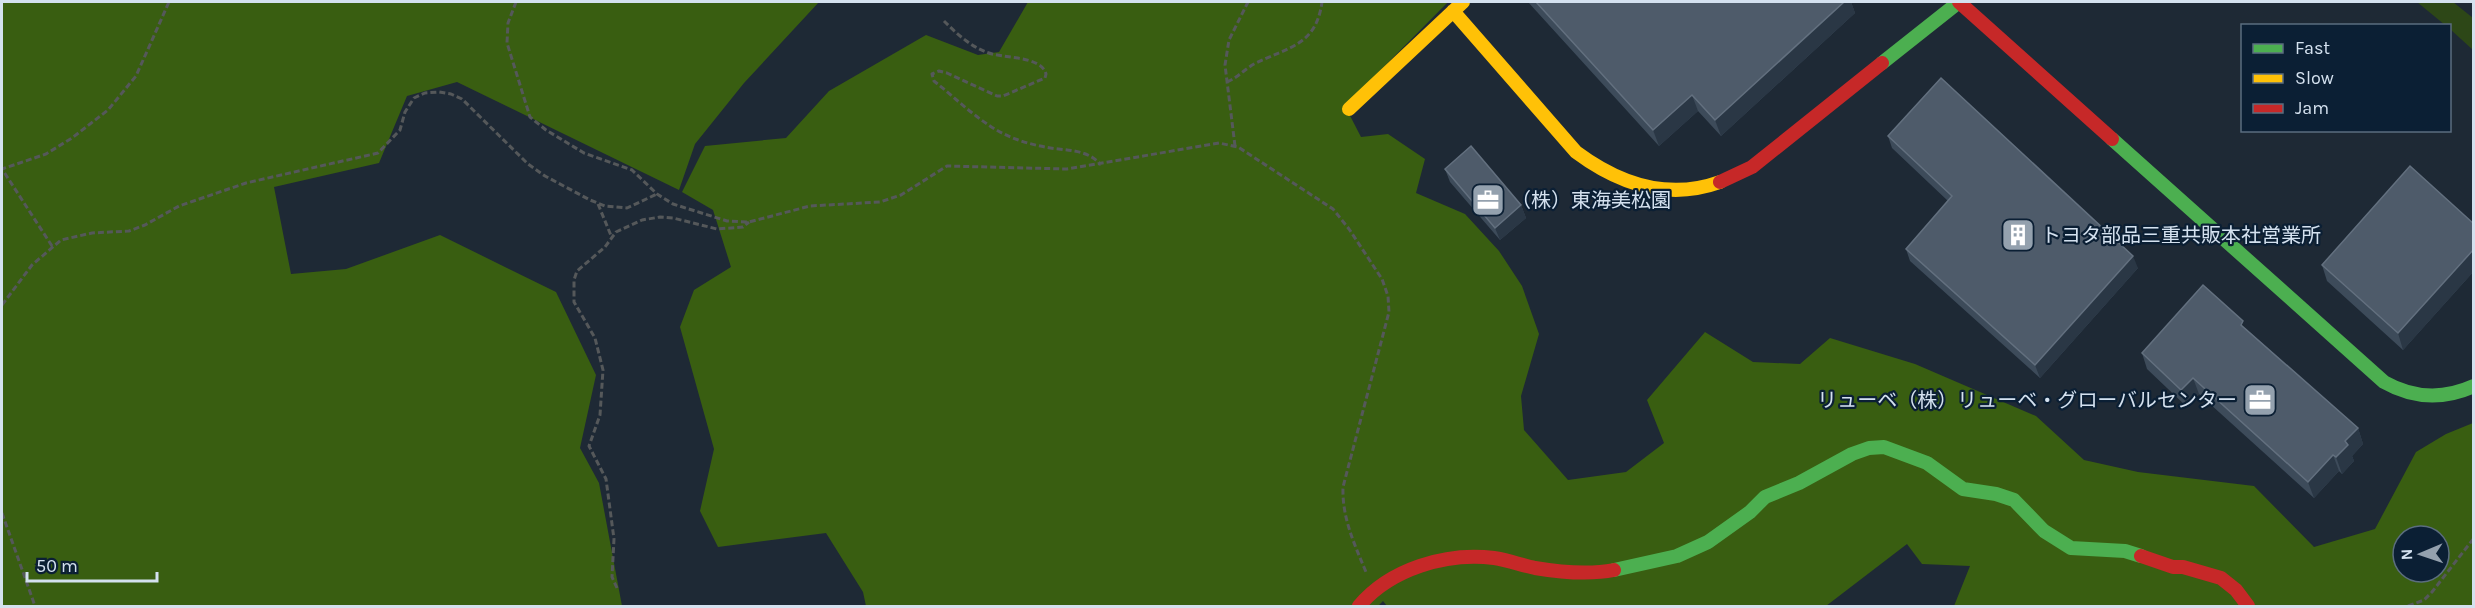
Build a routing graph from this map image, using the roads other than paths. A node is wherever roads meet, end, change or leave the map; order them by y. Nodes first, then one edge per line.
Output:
1 (1959, 2) edge
2 (1458, 6) edge
3 (1349, 109) dead end
4 (2474, 386) edge
5 (1359, 606) edge
6 (2248, 606) edge

1 - 2 street
1 - 4 street
2 - 3 street
5 - 6 street

